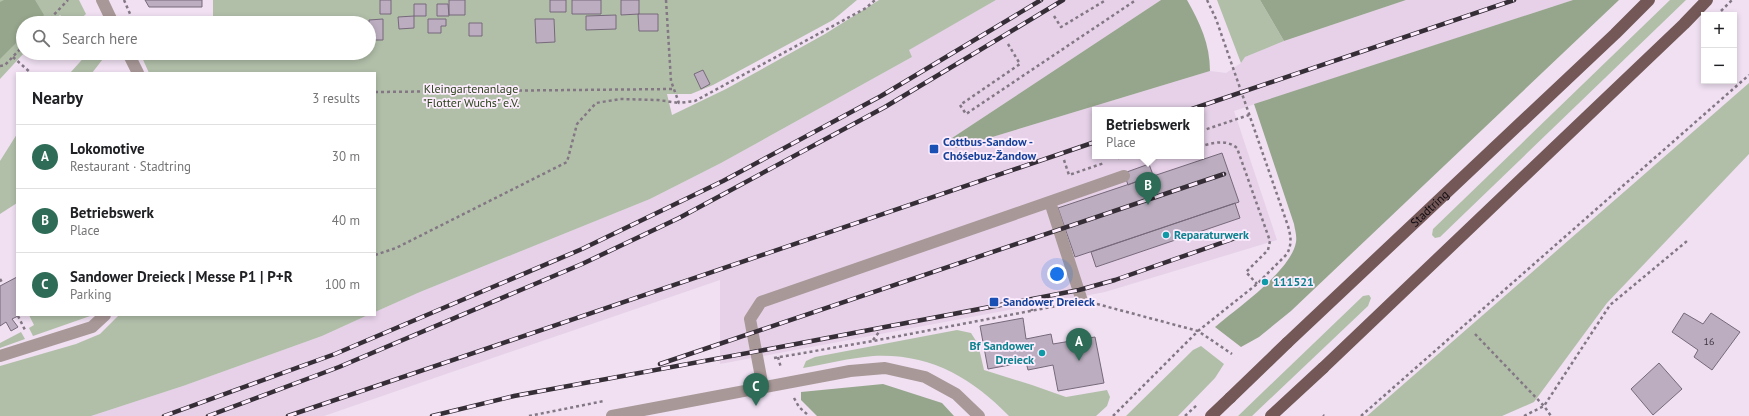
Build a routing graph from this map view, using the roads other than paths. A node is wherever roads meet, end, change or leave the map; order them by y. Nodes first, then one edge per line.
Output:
1 (102, 0) edge
2 (1649, 0) edge
3 (1707, 0) edge
4 (110, 16) edge
5 (132, 60) edge
6 (138, 72) edge
7 (1124, 176) dead end
8 (1050, 202) junction
9 (1082, 301) road end
10 (104, 316) edge
11 (0, 356) edge
12 (763, 388) junction
13 (612, 416) edge
14 (979, 416) edge
15 (1211, 416) edge
16 (1271, 416) edge

1 - 4 street
2 - 15 main road, Stadtring, bridge
3 - 16 main road, bridge
5 - 6 street
7 - 8 street
8 - 9 street
8 - 12 street
10 - 11 street
12 - 13 street
12 - 14 street

